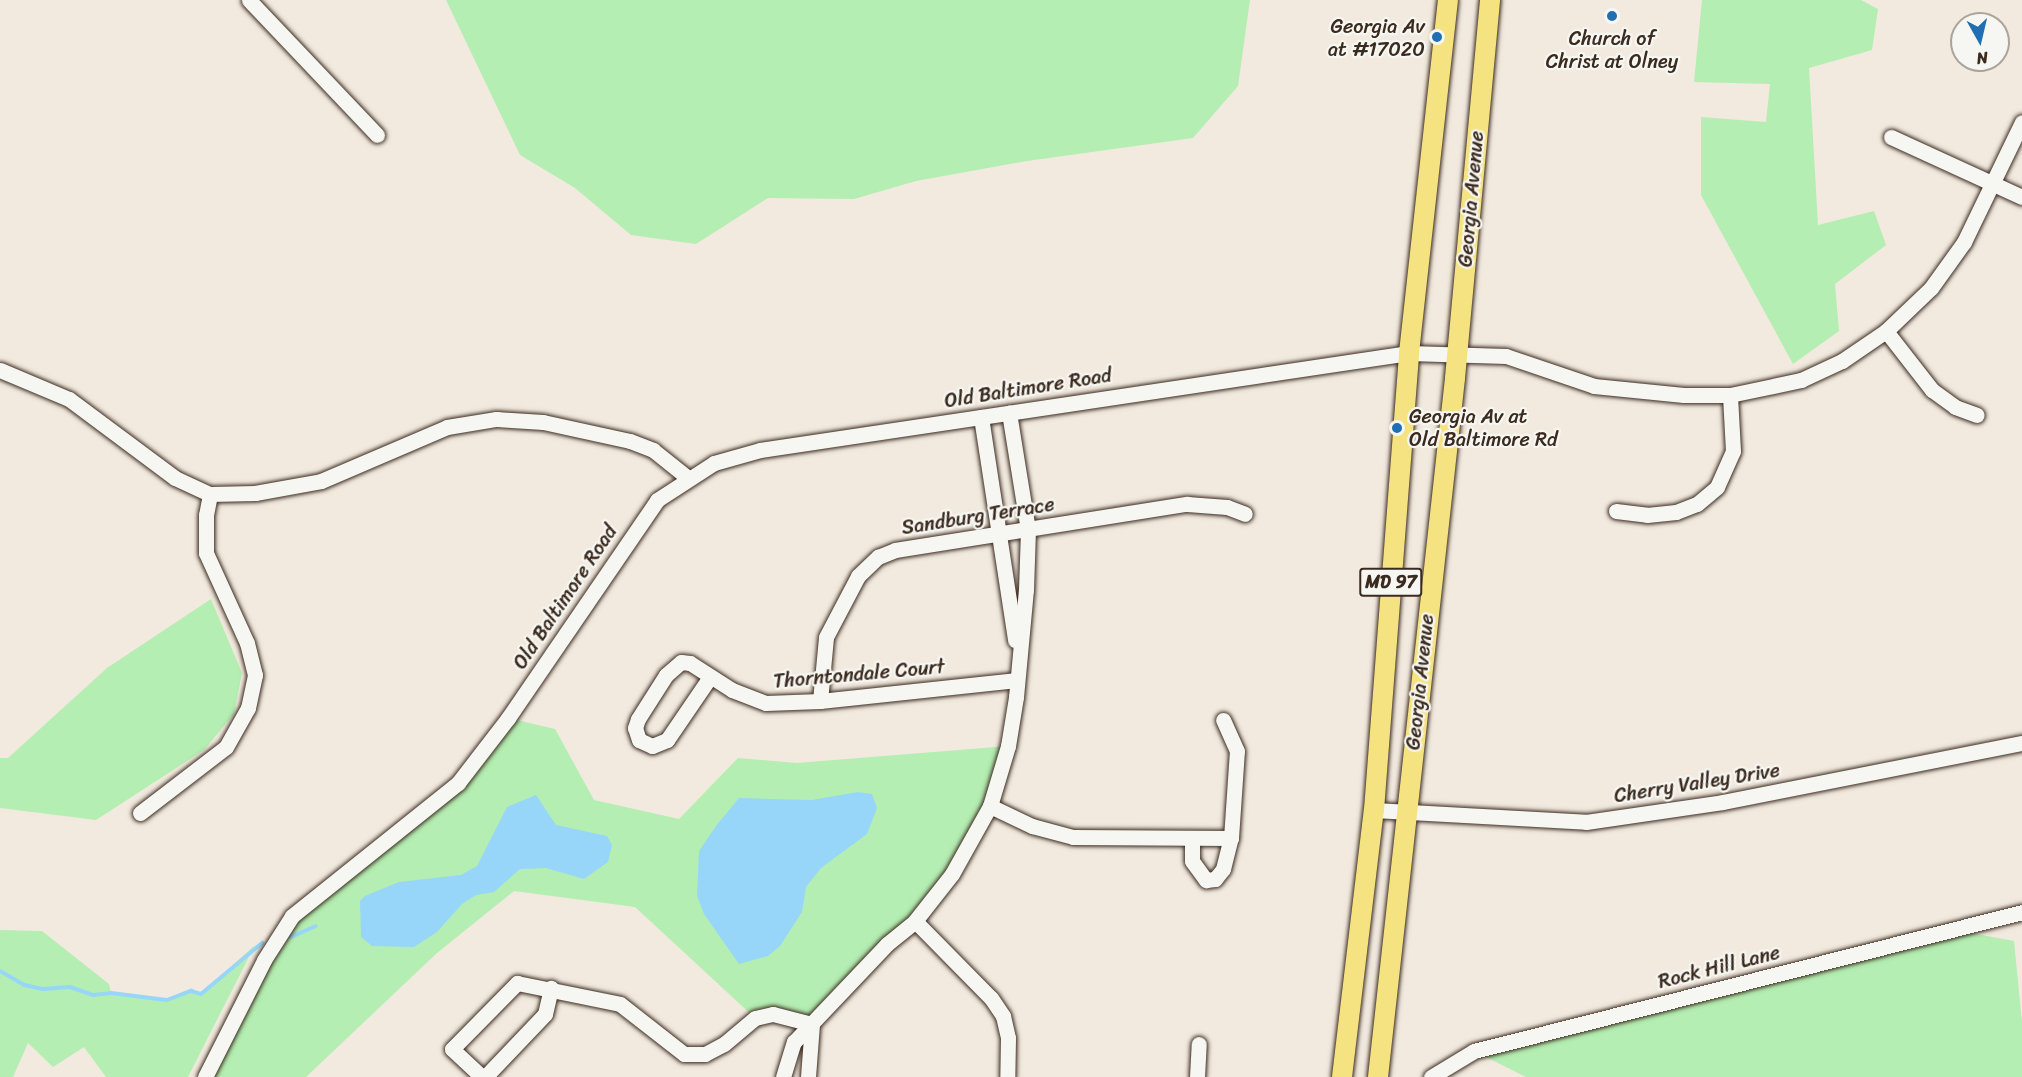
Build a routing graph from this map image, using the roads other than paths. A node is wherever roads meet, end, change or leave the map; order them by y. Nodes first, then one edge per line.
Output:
1 (249, 0) edge
2 (1448, 0) edge
3 (1490, 0) edge
4 (2022, 122) edge
5 (377, 135) dead end
6 (1891, 137) dead end
7 (1994, 183) junction
8 (2022, 196) edge
9 (1886, 331) junction
10 (1457, 352) junction
11 (1409, 353) junction
12 (0, 370) edge
13 (1730, 395) junction
14 (1009, 413) junction
15 (1977, 415) dead end
16 (981, 417) junction
17 (687, 477) junction
18 (210, 494) junction
19 (1616, 511) dead end
20 (1245, 514) dead end
21 (1028, 530) junction
22 (999, 534) junction
23 (1018, 653) junction
24 (710, 677) junction
25 (1017, 680) junction
26 (820, 701) junction
27 (1223, 720) dead end
28 (2022, 743) edge
29 (990, 806) junction
30 (1374, 810) junction
31 (140, 813) dead end
32 (1405, 813) junction
33 (1192, 838) junction
34 (1231, 838) junction
35 (2022, 912) edge
36 (915, 921) junction
37 (551, 988) junction
38 (812, 1024) junction
39 (1199, 1044) dead end
40 (206, 1077) edge
41 (484, 1077) edge
42 (783, 1077) edge
43 (808, 1077) edge
44 (1007, 1077) edge
45 (1197, 1077) edge
46 (1342, 1077) edge
47 (1378, 1077) edge
48 (1431, 1077) edge

1 - 5 street
2 - 11 main road, Georgia Avenue / MD 97
3 - 10 main road, Georgia Avenue / MD 97
4 - 7 street, Old Baltimore Road
6 - 7 street
7 - 8 street
7 - 9 street, Old Baltimore Road
9 - 13 street, Old Baltimore Road
9 - 15 street
10 - 11 street, Old Baltimore Road
10 - 13 street, Old Baltimore Road
10 - 32 main road, Georgia Avenue / MD 97
11 - 14 street, Old Baltimore Road
11 - 30 main road, Georgia Avenue / MD 97
12 - 18 street
13 - 19 street
14 - 16 street, Old Baltimore Road
14 - 21 street
16 - 17 street, Old Baltimore Road
16 - 22 street
17 - 18 street
17 - 40 street, Old Baltimore Road
18 - 31 street
20 - 21 street, Sandburg Terrace
21 - 22 street, Sandburg Terrace
21 - 23 street
22 - 23 street
22 - 26 street, Sandburg Terrace
23 - 25 street
24 - 24 street, Thorntondale Court
24 - 26 street, Thorntondale Court
25 - 26 street, Thorntondale Court
25 - 29 street
27 - 34 street
28 - 32 street, Cherry Valley Drive
29 - 33 street
29 - 36 street
30 - 32 street, Cherry Valley Drive
30 - 46 main road, Georgia Avenue / MD 97
32 - 47 main road, Georgia Avenue / MD 97
33 - 34 street
33 - 34 street
35 - 48 street, Rock Hill Lane
36 - 38 street
36 - 44 street
37 - 38 street
37 - 41 street
37 - 41 street
38 - 42 street
38 - 43 street
39 - 45 street

